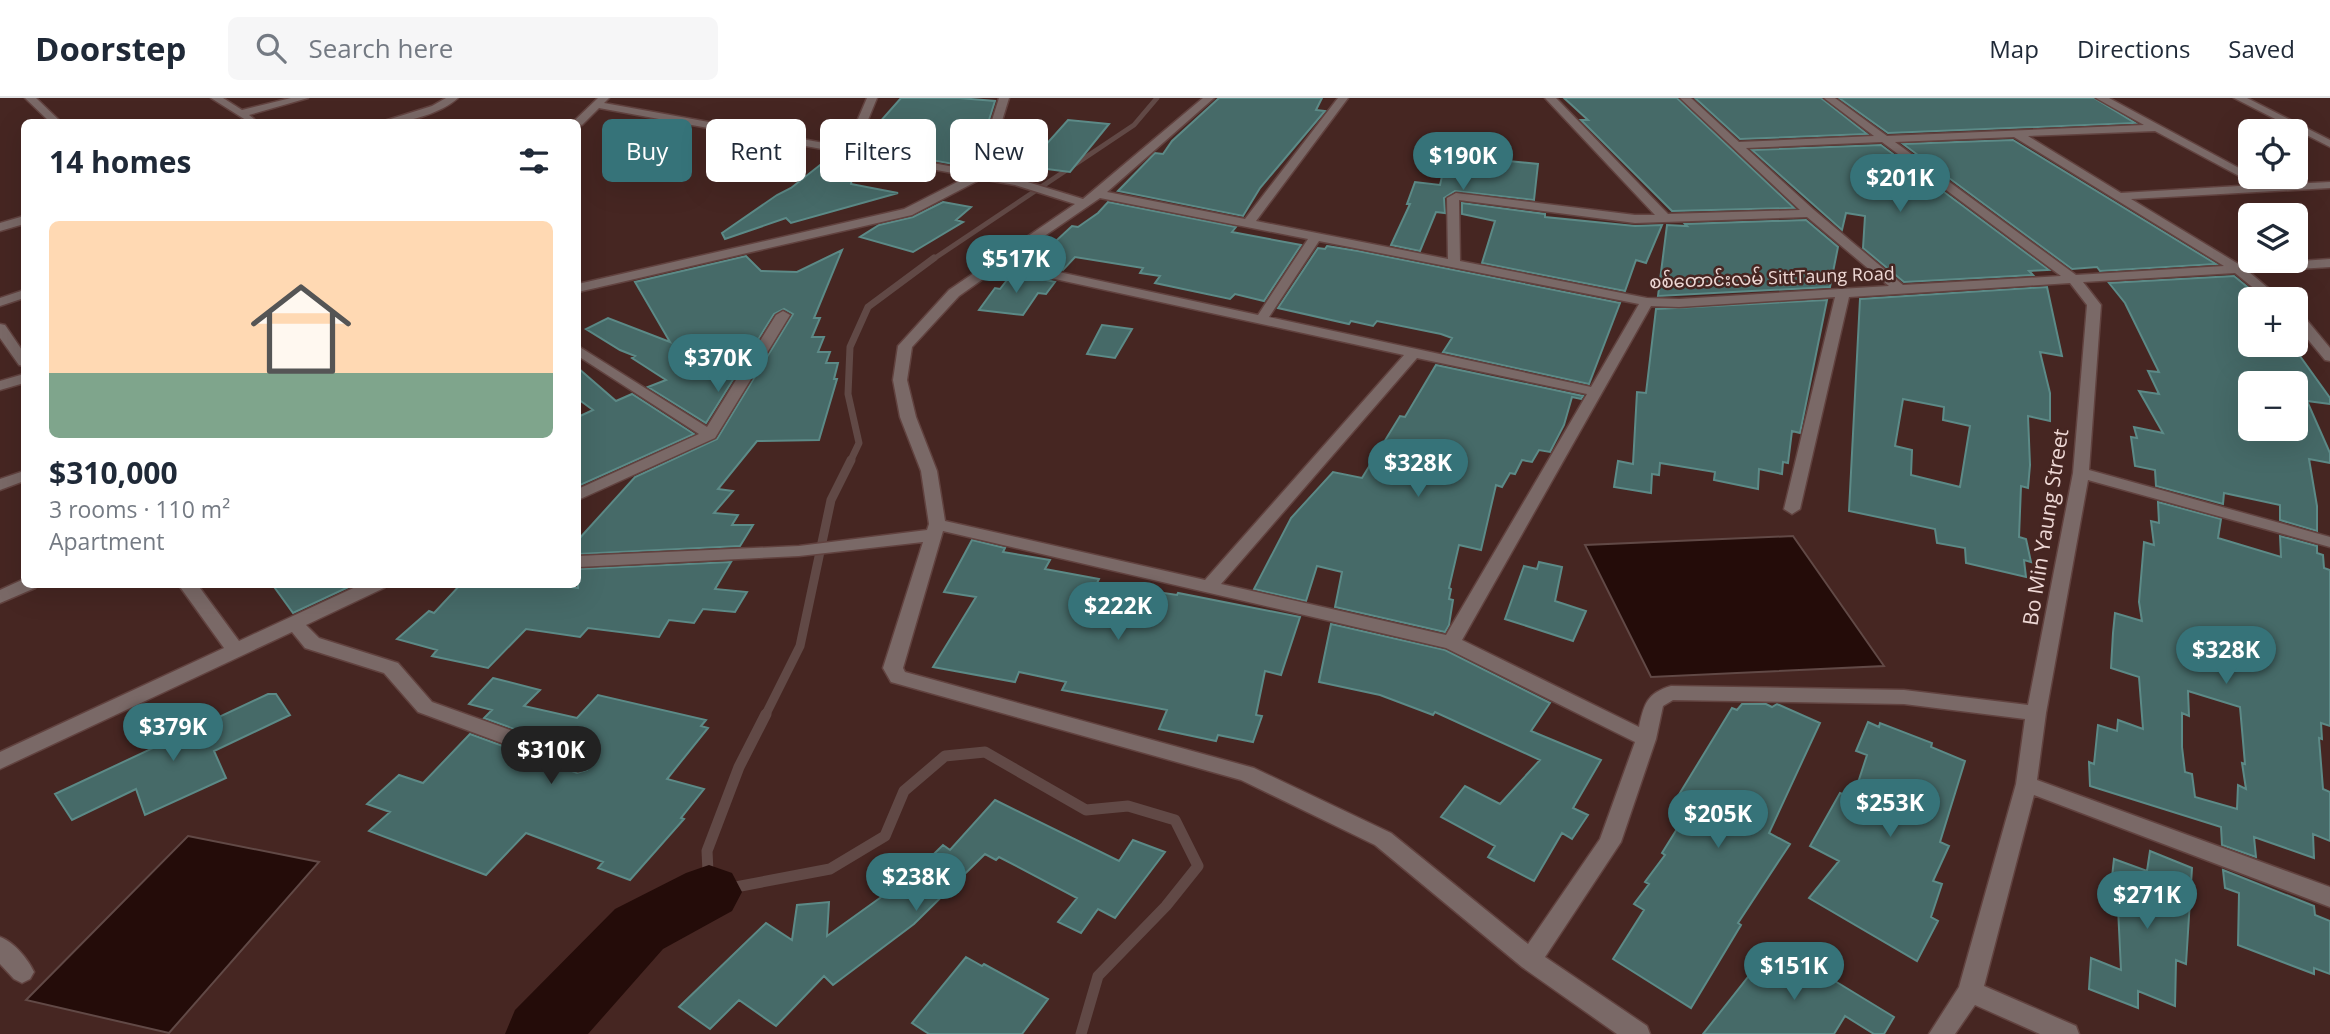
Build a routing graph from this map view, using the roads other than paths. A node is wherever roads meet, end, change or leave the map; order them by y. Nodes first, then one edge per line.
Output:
1 (30, 98) edge
2 (216, 98) edge
3 (303, 98) edge
4 (453, 98) edge
5 (872, 98) edge
6 (1004, 98) edge
7 (1209, 98) edge
8 (1343, 98) edge
9 (1550, 98) edge
10 (1685, 98) edge
11 (1829, 98) edge
12 (2101, 98) edge
13 (2239, 98) edge
14 (601, 102) edge
15 (240, 114) junction
16 (53, 119) edge
17 (249, 119) edge
18 (397, 119) edge
19 (863, 119) edge
20 (997, 119) edge
21 (581, 120) edge
22 (2156, 128) junction
23 (2018, 135) junction
24 (1886, 141) junction
25 (2330, 144) edge
26 (820, 145) edge
27 (1738, 145) junction
28 (2238, 172) edge
29 (966, 182) edge
30 (1017, 182) edge
31 (2330, 185) edge
32 (2308, 186) edge
33 (2251, 189) edge
34 (1098, 194) junction
35 (2122, 196) junction
36 (1086, 204) junction
37 (1810, 213) junction
38 (1665, 219) junction
39 (21, 221) edge
40 (1248, 222) junction
41 (0, 227) edge
42 (1317, 235) junction
43 (1454, 262) junction
44 (998, 263) junction
45 (2330, 263) edge
46 (2308, 264) edge
47 (2238, 269) joint
48 (2243, 273) edge
49 (2074, 279) junction
50 (581, 287) edge
51 (2260, 287) edge
52 (1900, 289) junction
53 (1843, 293) junction
54 (21, 296) edge
55 (0, 302) edge
56 (1647, 302) junction
57 (783, 315) dead end
58 (1261, 320) junction
59 (0, 328) edge
60 (2308, 330) edge
61 (581, 351) edge
62 (1413, 353) junction
63 (2330, 357) edge
64 (21, 358) edge
65 (21, 379) edge
66 (0, 386) edge
67 (1596, 392) junction
68 (710, 435) junction
69 (2081, 473) junction
70 (21, 477) edge
71 (0, 485) edge
72 (581, 494) edge
73 (1792, 509) dead end
74 (935, 530) junction
75 (2330, 542) edge
76 (581, 562) edge
77 (1209, 587) junction
78 (21, 588) edge
79 (190, 588) edge
80 (369, 588) edge
81 (0, 597) edge
82 (294, 623) junction
83 (1451, 643) junction
84 (235, 649) junction
85 (2036, 713) junction
86 (1646, 739) junction
87 (0, 761) edge
88 (578, 763) dead end
89 (2026, 784) junction
90 (2330, 897) edge
91 (0, 947) edge
92 (1530, 960) junction
93 (22, 972) dead end
94 (1970, 991) junction
95 (1638, 1034) edge
96 (1941, 1034) edge
97 (2067, 1034) edge

1 - 16 street
2 - 15 street
3 - 15 street
4 - 18 street
5 - 19 street
6 - 20 street
7 - 34 street
8 - 40 street
9 - 38 street
10 - 27 street
11 - 24 street, Bo Min Yaung Street
12 - 22 street
13 - 25 street
14 - 21 street
14 - 26 street
15 - 17 street
22 - 23 street
22 - 28 street
23 - 24 street
23 - 35 street
24 - 27 street
24 - 49 street, Bo Min Yaung Street
27 - 37 street
29 - 50 street
30 - 36 street
31 - 32 street
33 - 35 street
34 - 36 street
34 - 40 street, စစ်တောင်းလမ် SittTaung Road
35 - 47 street
36 - 44 street
37 - 38 street
37 - 52 street
38 - 43 street
39 - 41 street
40 - 42 street, စစ်တောင်းလမ် SittTaung Road
42 - 43 street, စစ်တောင်းလမ် SittTaung Road
42 - 58 street
43 - 56 street, စစ်တောင်းလမ် SittTaung Road
44 - 58 street
44 - 74 street
45 - 46 street, စစ်တောင်းလမ် SittTaung Road
47 - 49 street, စစ်တောင်းလမ် SittTaung Road
48 - 51 street
49 - 52 street, စစ်တောင်းလမ် SittTaung Road
49 - 69 street, Bo Min Yaung Street
52 - 53 street, စစ်တောင်းလမ် SittTaung Road
53 - 56 street, စစ်တောင်းလမ် SittTaung Road
53 - 73 street
54 - 55 street
56 - 67 street
57 - 68 street
58 - 62 street
59 - 64 street
60 - 63 street
61 - 68 street
62 - 67 street
62 - 77 street
65 - 66 street
67 - 83 street
68 - 72 street
69 - 75 street
69 - 85 street, Bo Min Yaung Street
70 - 71 street
74 - 76 street
74 - 77 street
74 - 92 street
77 - 83 street
78 - 81 street
79 - 84 street
80 - 82 street
82 - 84 street
82 - 88 street
83 - 86 street
84 - 87 street
85 - 86 street
85 - 89 street, Bo Min Yaung Street
86 - 92 street
89 - 90 street
89 - 94 street, Bo Min Yaung Street
91 - 93 street
92 - 95 street
94 - 96 street, Bo Min Yaung Street
94 - 97 street

